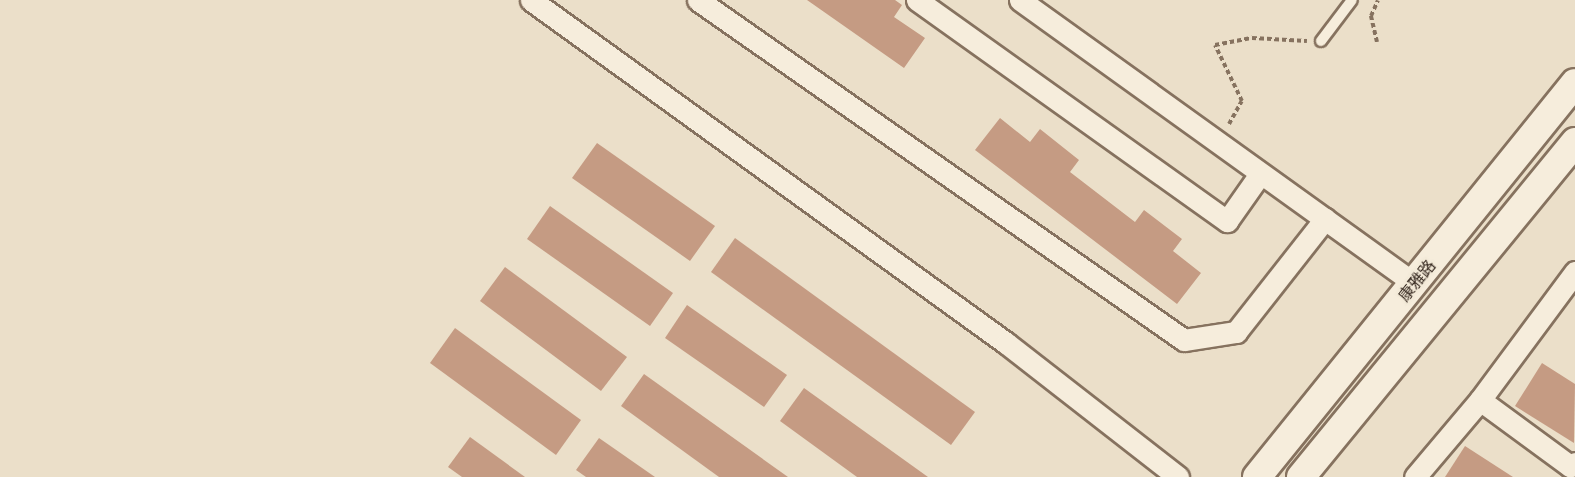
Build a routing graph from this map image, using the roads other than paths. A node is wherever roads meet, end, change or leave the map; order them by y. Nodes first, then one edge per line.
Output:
1 (531, 0) edge
2 (698, 0) edge
3 (917, 0) edge
4 (1020, 0) edge
5 (1352, 0) edge
6 (1321, 41) road end
7 (1575, 83) edge
8 (1571, 154) edge
9 (1260, 174) junction
10 (1324, 219) junction
11 (1575, 272) edge
12 (1414, 283) junction
13 (1480, 400) junction
14 (1570, 469) edge
15 (1178, 477) edge
16 (1257, 477) edge
17 (1301, 477) edge
18 (1415, 477) edge

1 - 15 street
2 - 10 street
3 - 9 street
4 - 9 street
5 - 6 lane
7 - 12 main road, 康雅路
8 - 17 main road
9 - 10 street
10 - 12 street
11 - 13 street
12 - 16 main road, 康雅路
13 - 14 street
13 - 18 street

